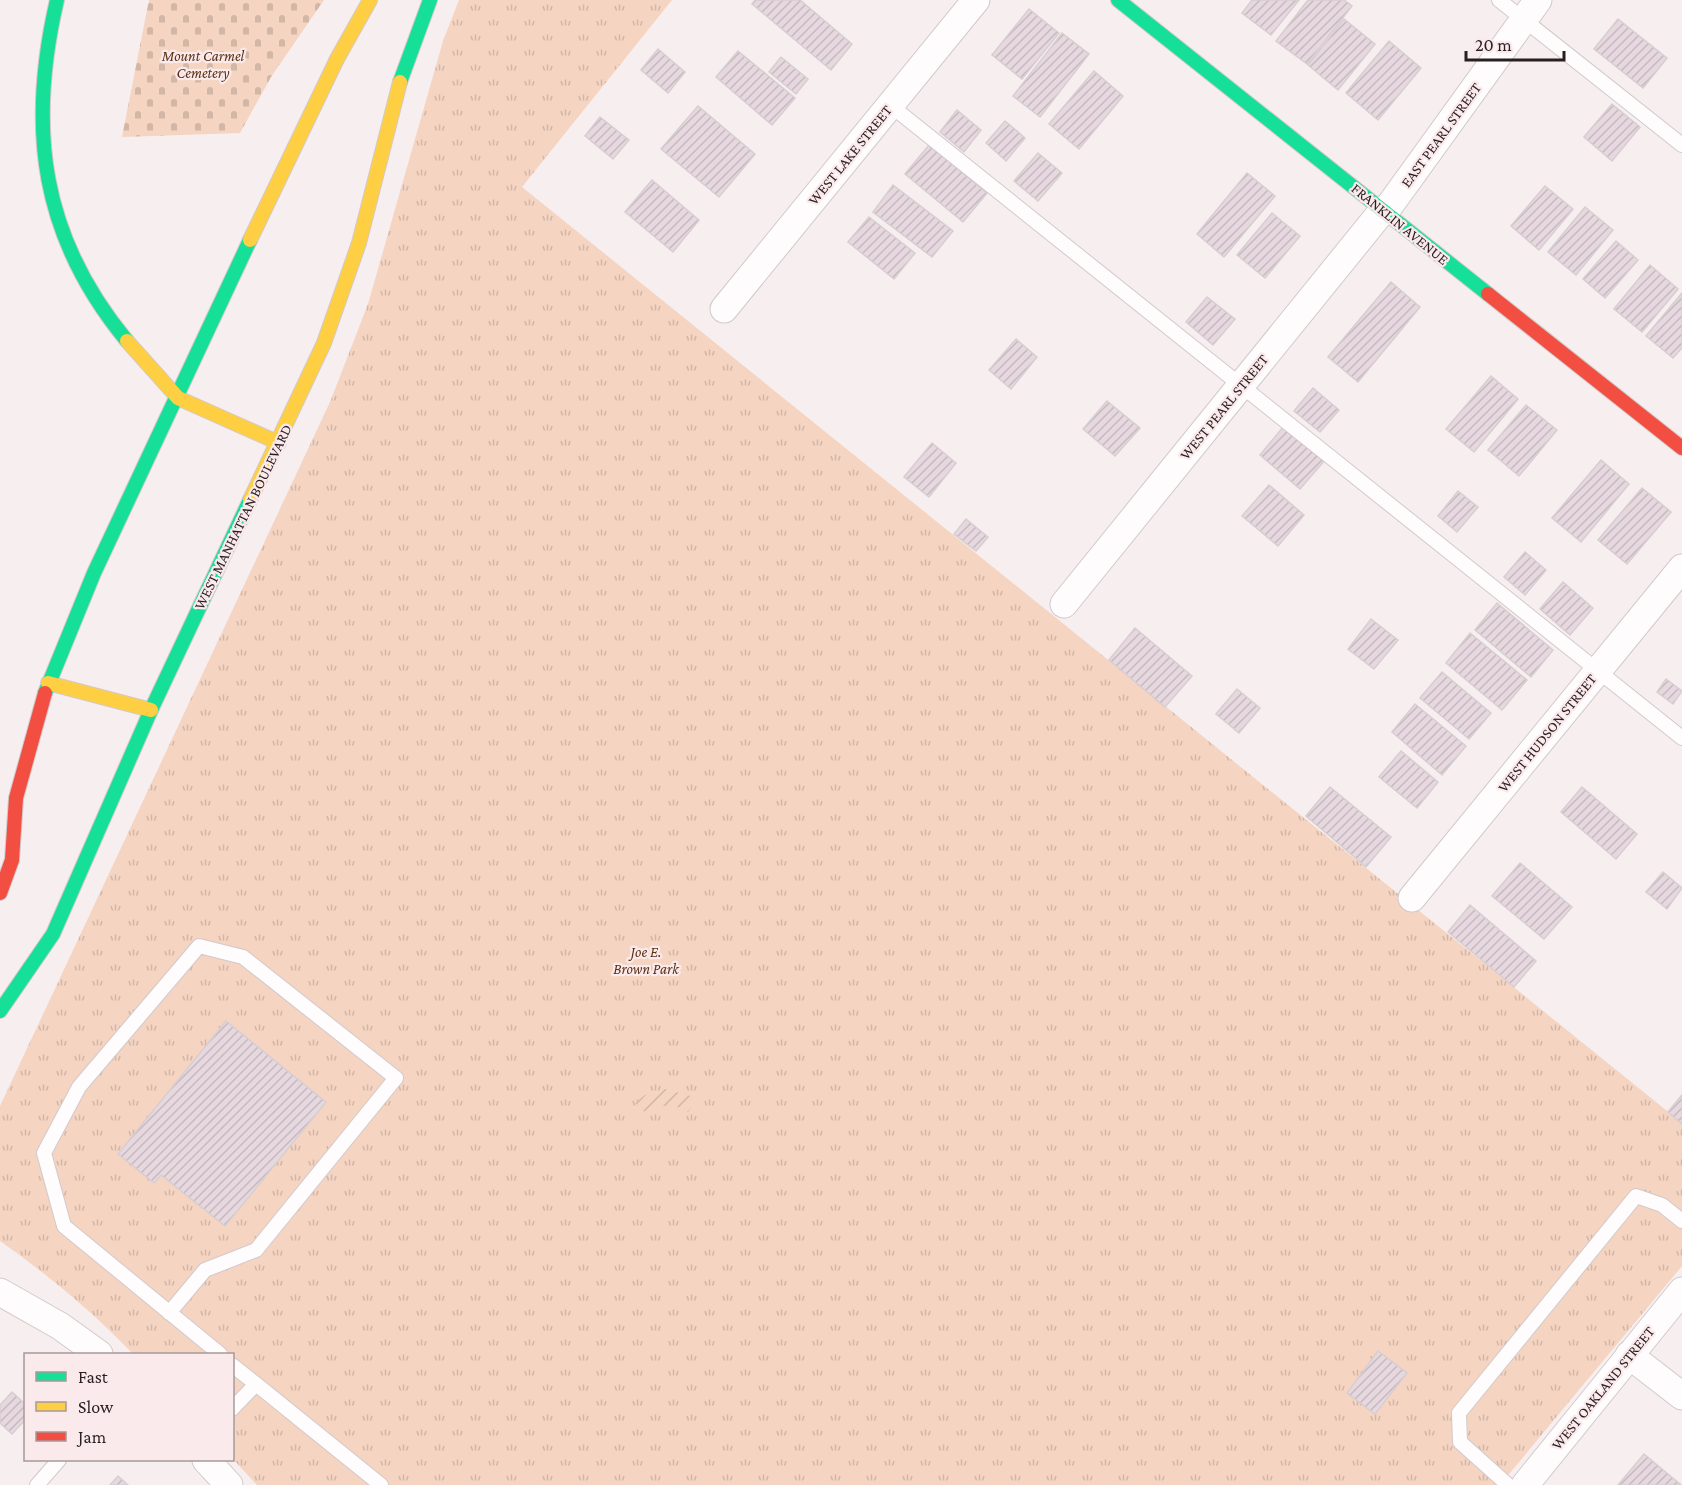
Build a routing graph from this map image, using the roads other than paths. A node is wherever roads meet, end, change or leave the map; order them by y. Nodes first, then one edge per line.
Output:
1 (57, 0) edge
2 (370, 0) edge
3 (430, 0) edge
4 (976, 0) edge
5 (1118, 0) edge
6 (1499, 0) edge
7 (1531, 10) edge
8 (890, 105) junction
9 (1682, 145) edge
10 (1384, 211) junction
11 (724, 309) dead end
12 (1242, 385) junction
13 (176, 397) junction
14 (279, 443) junction
15 (1682, 448) edge
16 (1682, 568) edge
17 (1064, 604) dead end
18 (1598, 671) junction
19 (48, 683) junction
20 (151, 710) junction
21 (1682, 738) edge
22 (0, 893) edge
23 (1412, 898) dead end
24 (0, 1011) edge
25 (1682, 1221) edge
26 (1682, 1291) edge
27 (0, 1292) edge
28 (169, 1313) junction
29 (98, 1353) edge
30 (219, 1353) edge
31 (1629, 1356) junction
32 (234, 1367) edge
33 (256, 1384) junction
34 (1682, 1396) edge
35 (234, 1407) edge
36 (58, 1461) edge
37 (207, 1461) edge
38 (37, 1485) edge
39 (229, 1485) edge
40 (381, 1485) edge
41 (1508, 1485) edge
42 (1525, 1485) edge

1 - 13 main road
2 - 13 main road
3 - 14 main road, WEST MANHATTAN BOULEVARD
4 - 8 street, WEST LAKE STREET
5 - 10 main road, FRANKLIN AVENUE
6 - 7 lane
7 - 9 lane
7 - 10 street, EAST PEARL STREET
8 - 11 street, WEST LAKE STREET
8 - 12 lane
10 - 12 street, WEST PEARL STREET
10 - 15 main road, FRANKLIN AVENUE
12 - 17 street, WEST PEARL STREET
12 - 18 lane
13 - 14 main road
13 - 19 main road
14 - 20 main road, WEST MANHATTAN BOULEVARD
16 - 18 street, WEST HUDSON STREET
18 - 21 lane
18 - 23 street, WEST HUDSON STREET
19 - 20 main road
19 - 22 main road
20 - 24 main road, WEST MANHATTAN BOULEVARD
25 - 41 lane
26 - 31 street, WEST OAKLAND STREET
27 - 29 street
28 - 28 lane
28 - 30 lane
31 - 34 street
31 - 42 street, WEST OAKLAND STREET
32 - 33 lane
33 - 35 lane
33 - 40 lane
36 - 38 lane
37 - 39 street

